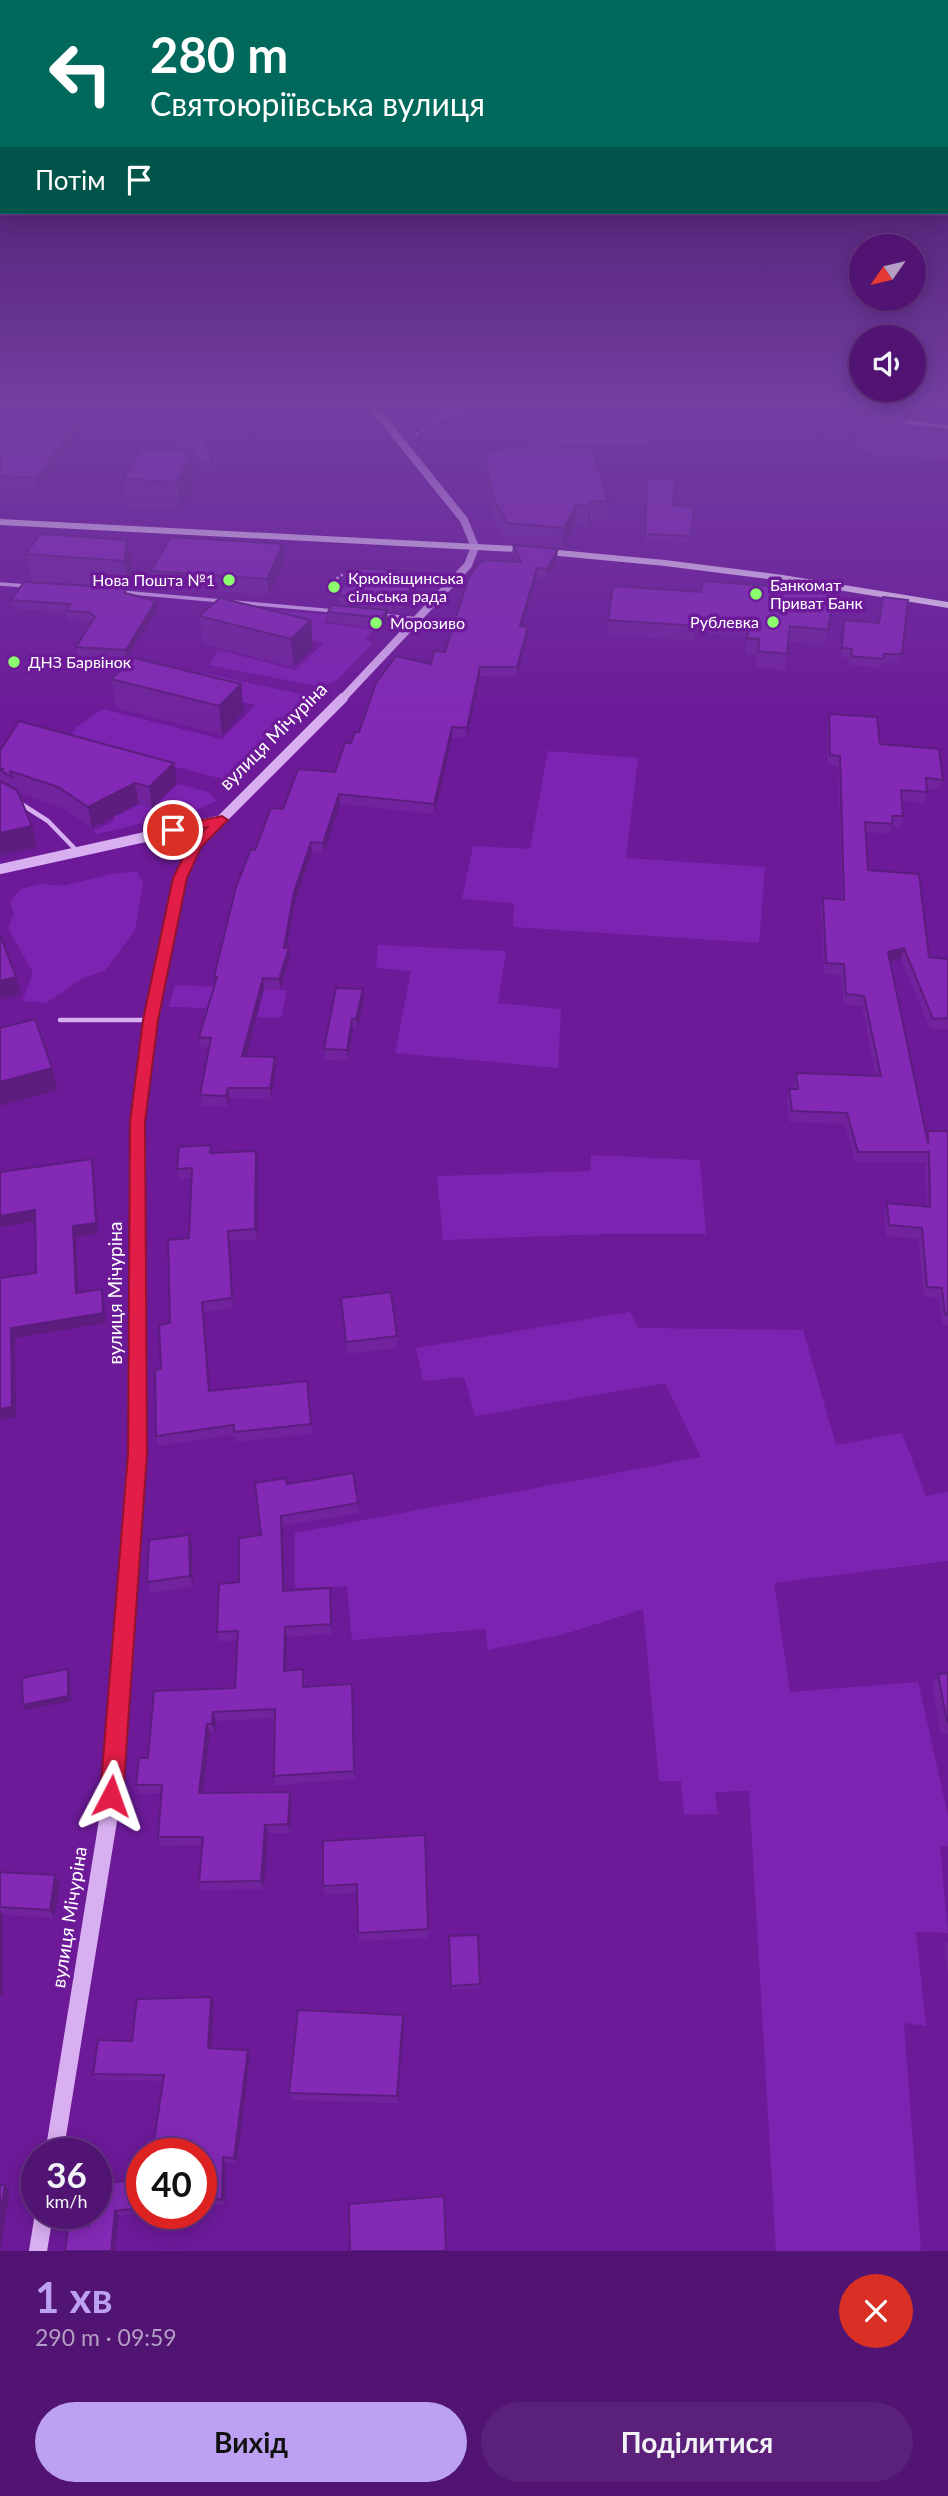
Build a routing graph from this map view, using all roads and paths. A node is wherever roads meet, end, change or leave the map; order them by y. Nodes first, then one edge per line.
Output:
1 (458, 512) edge
2 (0, 522) edge
3 (475, 547) junction
4 (361, 577) edge
5 (337, 579) dead end
6 (0, 584) edge
7 (39, 587) edge
8 (118, 592) edge
9 (948, 605) edge
10 (335, 611) edge
11 (376, 615) edge
12 (417, 619) junction
13 (12, 798) edge
14 (222, 820) junction
15 (77, 851) junction
16 (0, 869) edge
17 (60, 1020) dead end
18 (150, 1020) junction
19 (57, 2138) edge
20 (42, 2229) edge
21 (38, 2251) edge

1 - 3 street
2 - 3 main road
3 - 9 main road
3 - 12 street, вулиця Мічуріна
4 - 5 path
6 - 7 lane
8 - 10 lane
11 - 12 lane
12 - 14 street, вулиця Мічуріна
13 - 15 lane
14 - 15 street
14 - 18 street, вулиця Мічуріна
15 - 16 street
17 - 18 lane
18 - 19 street, вулиця Мічуріна
20 - 21 street

